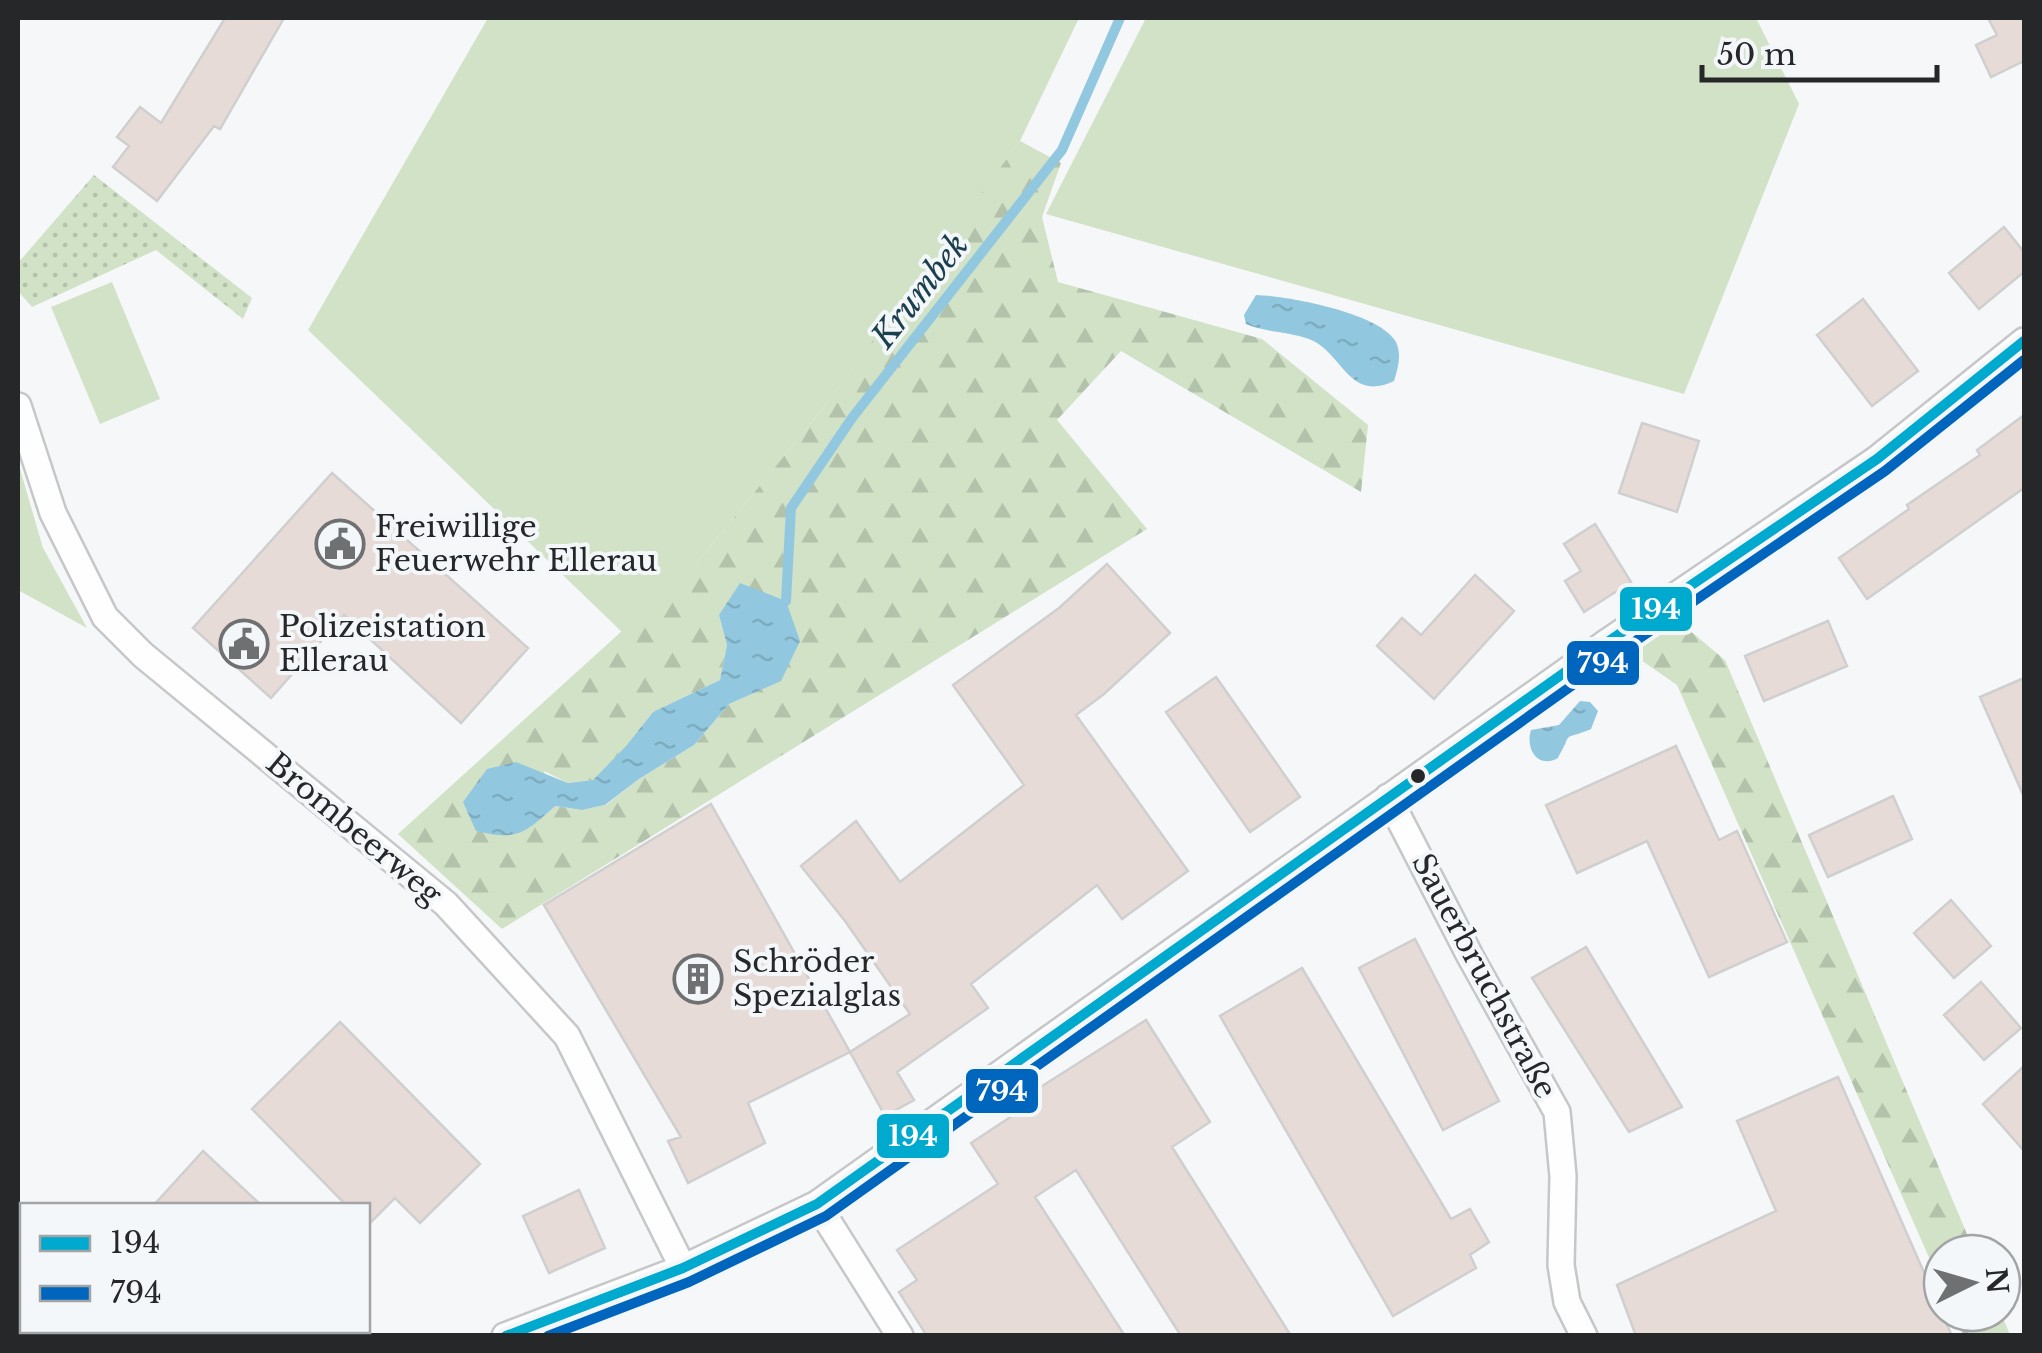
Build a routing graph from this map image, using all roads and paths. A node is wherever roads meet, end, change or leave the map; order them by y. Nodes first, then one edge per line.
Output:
1 (2024, 342) edge
2 (18, 406) edge
3 (1388, 796) junction
4 (818, 1204) junction
5 (683, 1268) junction
6 (504, 1336) edge
7 (900, 1336) edge
8 (1584, 1336) edge

1 - 3 street
2 - 5 street, Brombeerweg
3 - 4 street
3 - 8 street, Sauerbruchstraße
4 - 5 street
4 - 7 street
5 - 6 street

